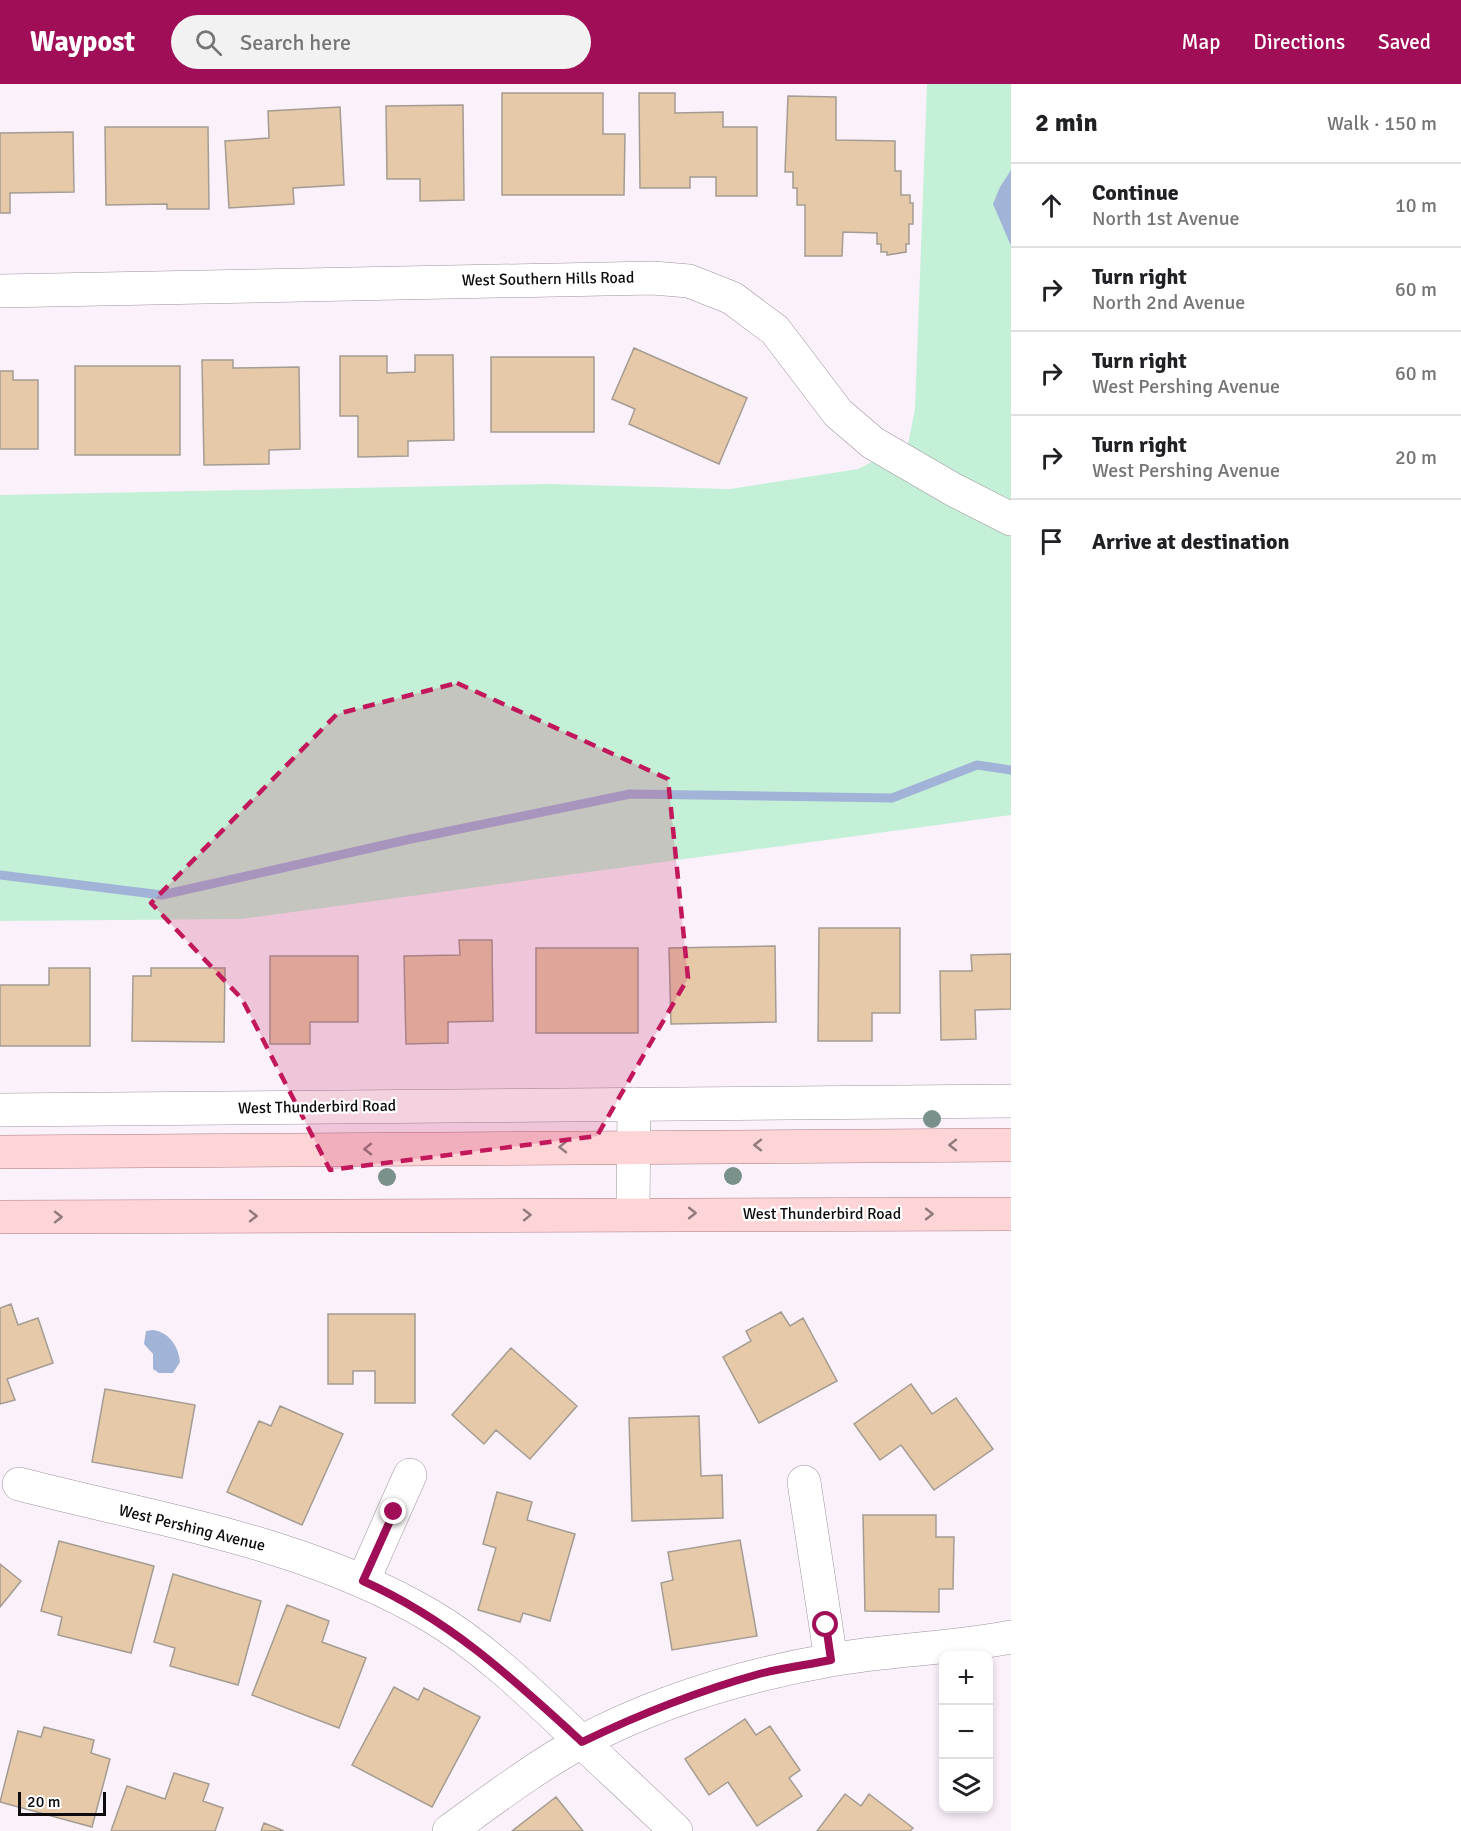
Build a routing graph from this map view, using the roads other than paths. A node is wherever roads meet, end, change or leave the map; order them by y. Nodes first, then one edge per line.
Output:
1 (0, 291) edge
2 (1011, 519) edge
3 (1011, 1101) edge
4 (634, 1104) junction
5 (0, 1110) edge
6 (1011, 1145) edge
7 (634, 1146) junction
8 (0, 1152) edge
9 (633, 1213) junction
10 (1011, 1214) edge
11 (0, 1217) edge
12 (410, 1475) dead end
13 (804, 1482) dead end
14 (19, 1484) dead end
15 (363, 1581) junction
16 (1011, 1637) edge
17 (831, 1660) junction
18 (582, 1742) junction
19 (449, 1831) edge
20 (676, 1831) edge

1 - 2 street, West Southern Hills Road
3 - 4 street, West Thunderbird Road
4 - 5 street, West Thunderbird Road
4 - 7 street
6 -> 7 main road
7 -> 8 main road
7 - 9 street
9 -> 10 main road, West Thunderbird Road
11 -> 9 main road, West Thunderbird Road
12 - 15 street
13 - 17 street
14 - 15 street, West Pershing Avenue
15 - 18 street, West Pershing Avenue
16 - 17 street
17 - 18 street
18 - 19 street
18 - 20 street, West Pershing Avenue

